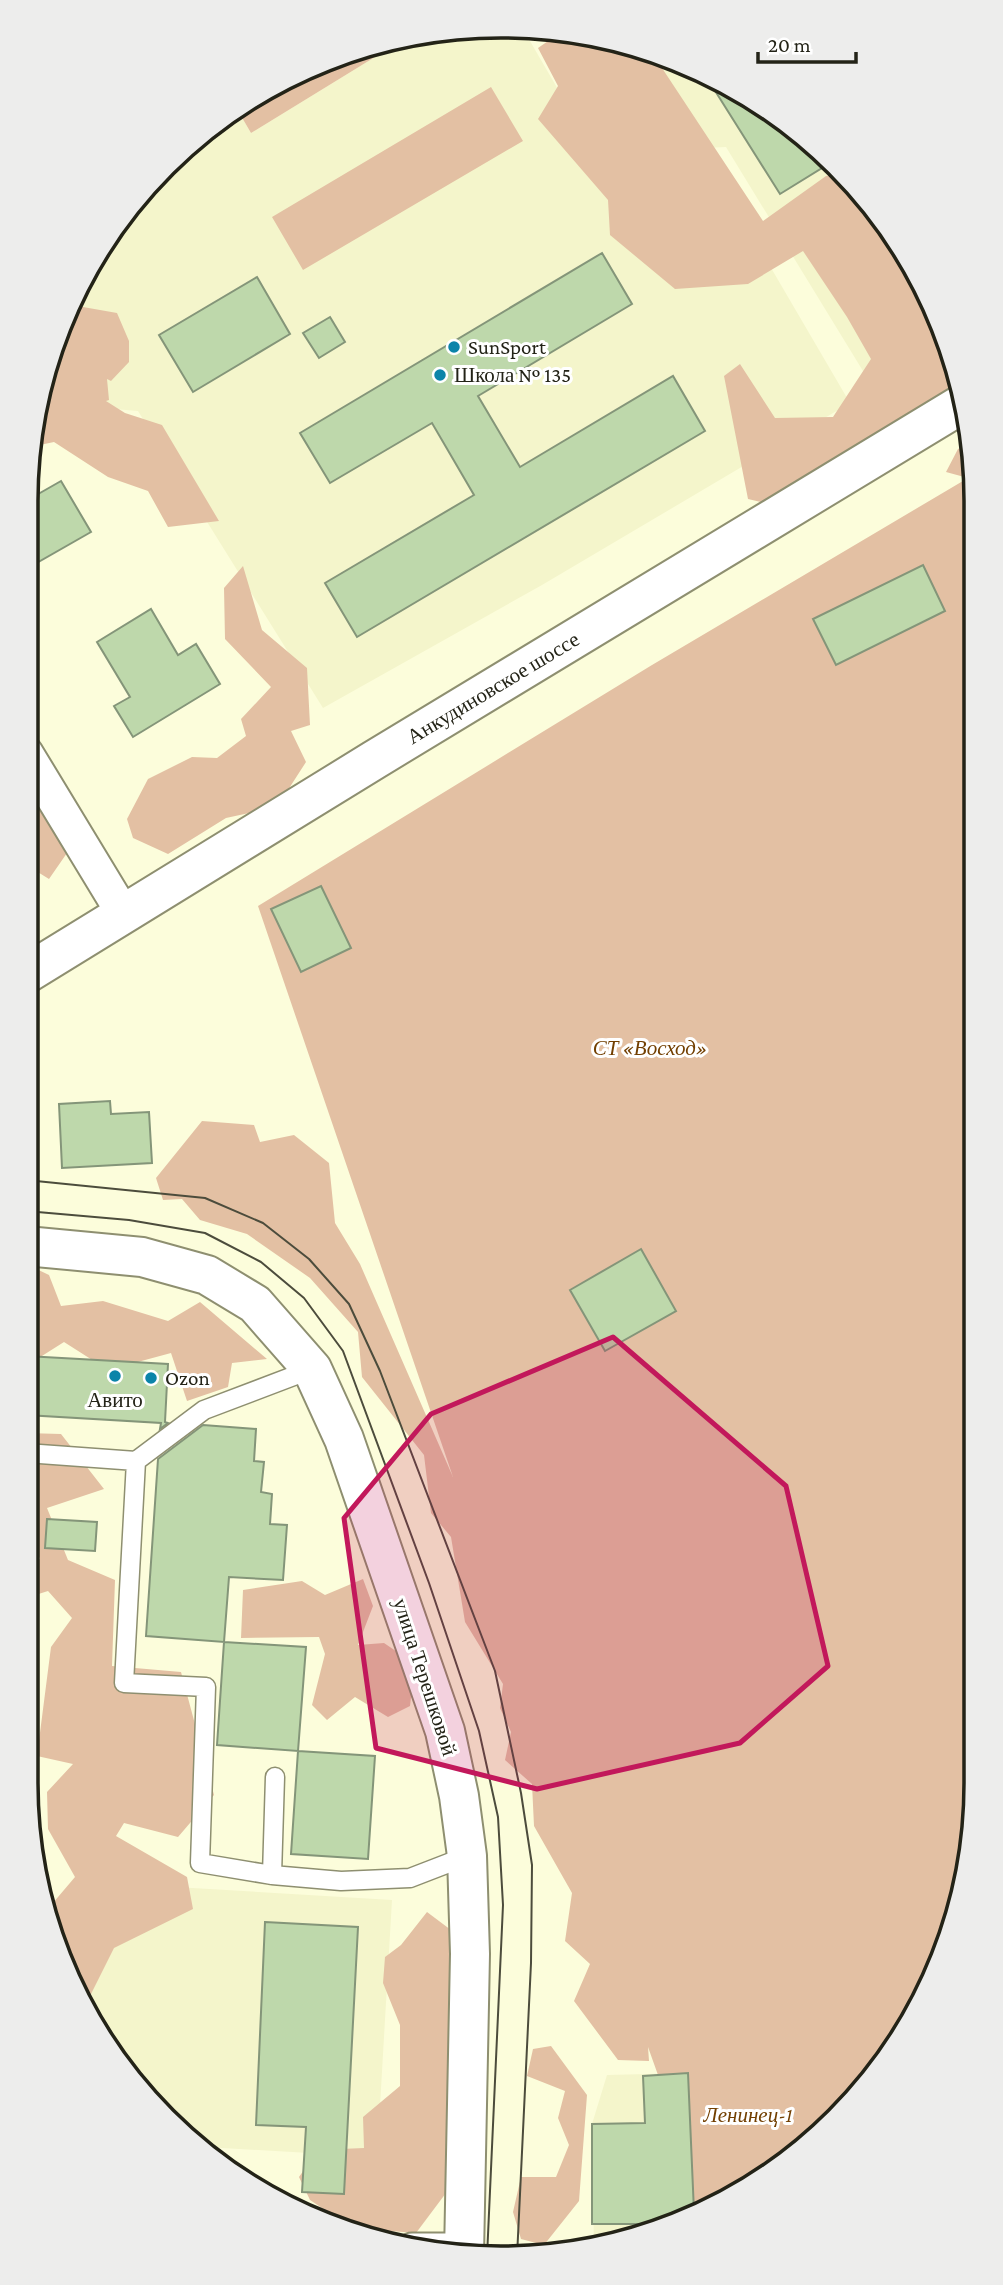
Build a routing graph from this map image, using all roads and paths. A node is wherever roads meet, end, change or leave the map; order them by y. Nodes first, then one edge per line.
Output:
1 (955, 408) edge
2 (38, 773) edge
3 (123, 913) junction
4 (38, 966) edge
5 (38, 1247) edge
6 (312, 1369) junction
7 (38, 1454) edge
8 (136, 1461) junction
9 (275, 1777) dead end
10 (467, 1856) junction
11 (272, 1875) junction
12 (464, 2245) edge

1 - 3 street, Анкудиновское шоссе
2 - 3 street
3 - 4 street, Анкудиновское шоссе
5 - 6 street, улица Терешковой
6 - 8 lane
6 - 10 street, улица Терешковой
7 - 8 lane
8 - 11 lane
9 - 11 lane
10 - 11 lane
10 - 12 street, улица Терешковой

